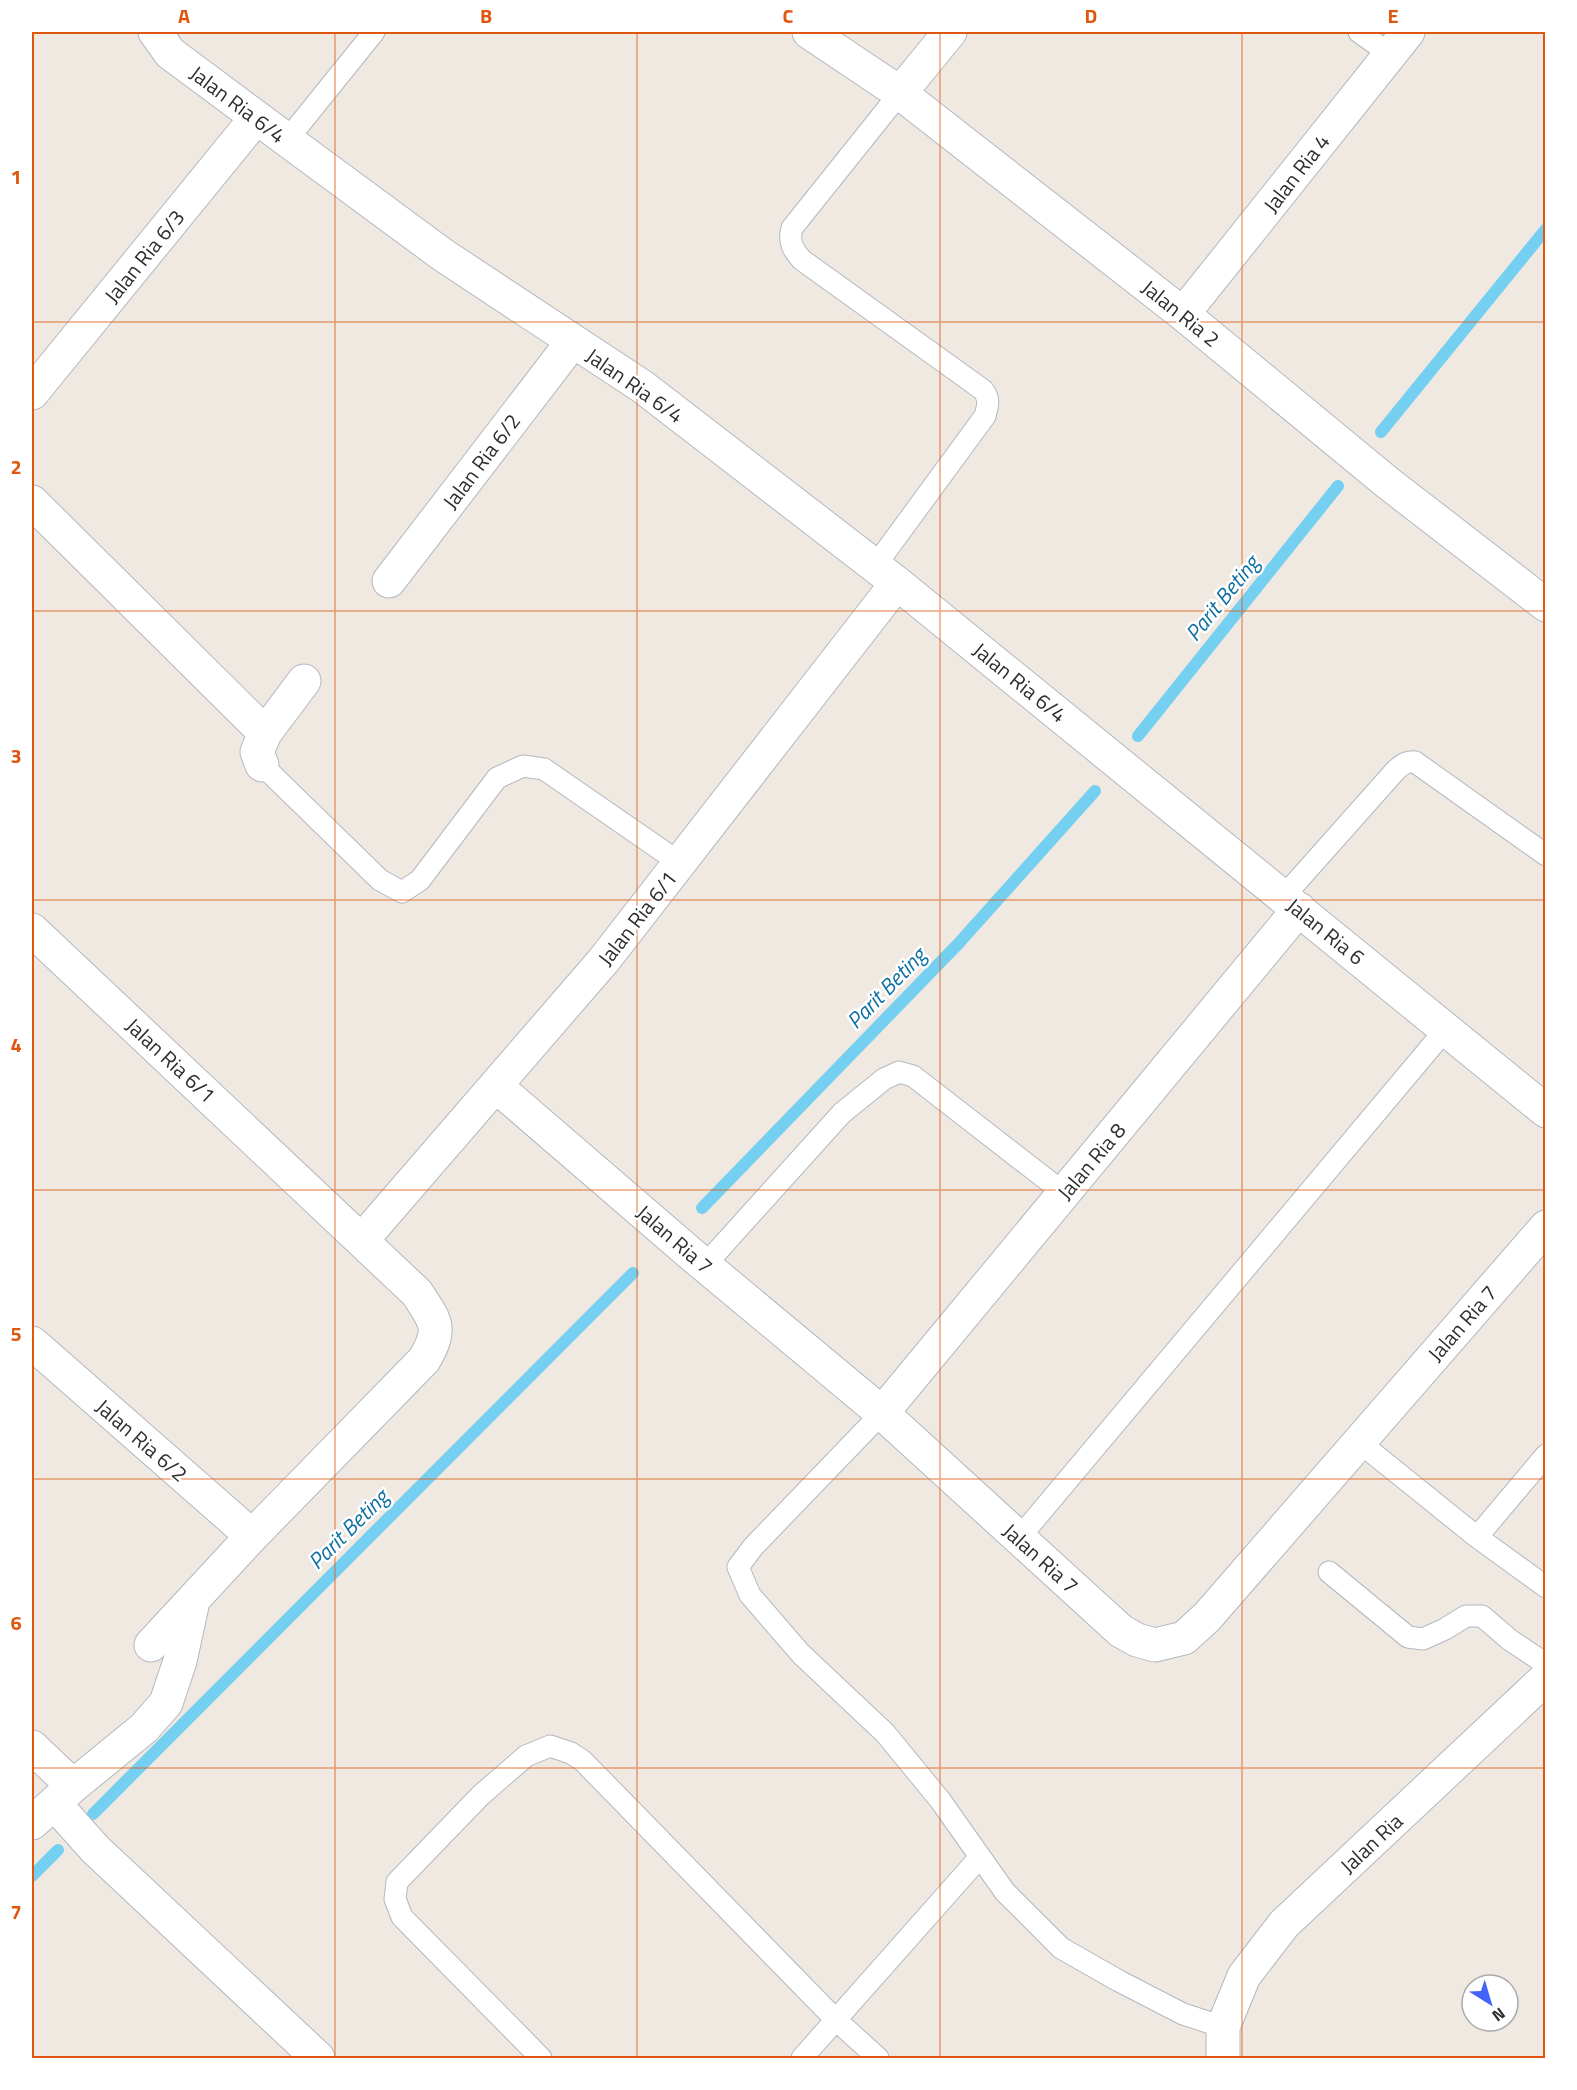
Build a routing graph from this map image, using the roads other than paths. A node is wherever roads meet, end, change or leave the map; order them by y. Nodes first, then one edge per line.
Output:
1 (155, 32) edge
2 (374, 32) edge
3 (809, 32) edge
4 (950, 32) edge
5 (1359, 32) edge
6 (1399, 43) edge
7 (900, 93) junction
8 (256, 118) junction
9 (287, 140) junction
10 (1184, 314) junction
11 (573, 341) junction
12 (32, 393) edge
13 (32, 502) edge
14 (886, 574) junction
15 (389, 581) dead end
16 (1545, 604) edge
17 (304, 681) dead end
18 (265, 733) junction
19 (1107, 752) joint
20 (262, 765) joint
21 (1545, 855) edge
22 (680, 863) junction
23 (1292, 903) junction
24 (32, 930) edge
25 (1446, 1029) junction
26 (496, 1086) junction
27 (1545, 1111) edge
28 (1064, 1193) junction
29 (1545, 1227) edge
30 (362, 1240) junction
31 (698, 1260) junction
32 (32, 1343) edge
33 (882, 1413) junction
34 (1359, 1442) junction
35 (1545, 1455) edge
36 (252, 1536) junction
37 (1477, 1537) junction
38 (1019, 1538) junction
39 (1329, 1572) dead end
40 (1545, 1587) edge
41 (194, 1599) junction
42 (151, 1645) dead end
43 (1545, 1664) edge
44 (1545, 1678) edge
45 (32, 1747) edge
46 (66, 1817) edge
47 (980, 1857) junction
48 (836, 2020) junction
49 (1223, 2043) edge
50 (318, 2058) edge
51 (542, 2058) edge
52 (802, 2058) edge
53 (878, 2058) edge

1 - 8 street, Jalan Ria 6/4
2 - 9 lane
3 - 7 street, Jalan Ria 2
4 - 7 street
5 - 6 lane
6 - 10 street, Jalan Ria 4
7 - 10 street, Jalan Ria 2
7 - 14 lane
8 - 9 street, Jalan Ria 6/4
8 - 12 street, Jalan Ria 6/3
9 - 11 street, Jalan Ria 6/4
10 - 16 street, Jalan Ria 2
11 - 14 street, Jalan Ria 6/4
11 - 15 street, Jalan Ria 6/2
13 - 18 street
14 - 19 street, Jalan Ria 6/4
14 - 22 street, Jalan Ria 6/1
17 - 18 street
18 - 20 street
19 - 23 street, Jalan Ria 6
20 - 22 lane
21 - 23 lane
22 - 26 street, Jalan Ria 6/1
23 - 25 street, Jalan Ria 6
23 - 28 street, Jalan Ria 8
24 - 30 street, Jalan Ria 6/1
25 - 27 street, Jalan Ria 6
25 - 38 lane
26 - 30 street, Jalan Ria 6/1
26 - 31 street, Jalan Ria 7
28 - 31 lane
28 - 33 street, Jalan Ria 8
29 - 34 street, Jalan Ria 7
30 - 36 street, Jalan Ria 6/1
31 - 33 street, Jalan Ria 7
32 - 36 street, Jalan Ria 6/2
33 - 38 street, Jalan Ria 7
33 - 47 lane
34 - 37 lane
34 - 38 street, Jalan Ria 7
35 - 37 lane
36 - 41 street
37 - 40 lane
39 - 43 lane
41 - 42 street
41 - 46 street
44 - 49 street, Jalan Ria
45 - 46 street
46 - 50 street
47 - 48 lane
47 - 49 lane
48 - 51 lane
48 - 52 lane
48 - 53 lane

